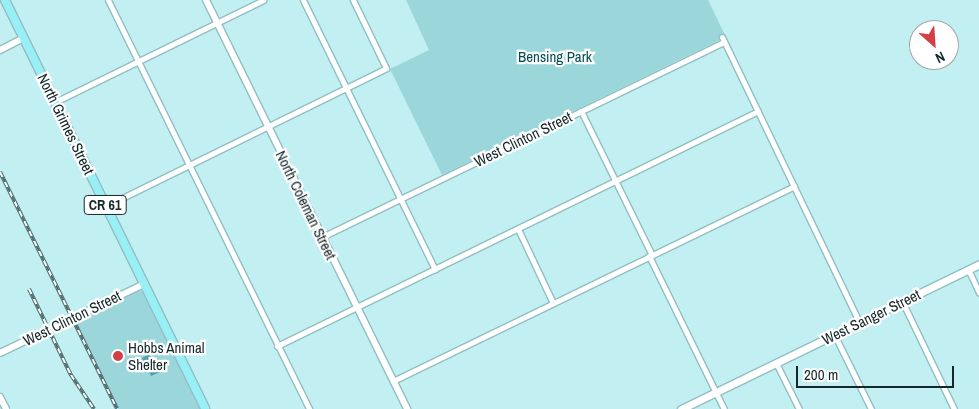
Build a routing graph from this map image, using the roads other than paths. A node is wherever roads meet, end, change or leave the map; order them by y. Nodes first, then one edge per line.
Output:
1 (5, 0) edge
2 (108, 0) edge
3 (206, 0) edge
4 (263, 0) edge
5 (303, 0) edge
6 (353, 0) edge
7 (217, 22) junction
8 (24, 38) junction
9 (0, 50) edge
10 (138, 62) junction
11 (346, 87) junction
12 (55, 102) junction
13 (581, 111) junction
14 (758, 111) junction
15 (268, 126) junction
16 (188, 165) junction
17 (616, 181) junction
18 (794, 186) junction
19 (401, 199) junction
20 (106, 206) junction
21 (518, 229) junction
22 (322, 237) junction
23 (651, 256) junction
24 (979, 264) edge
25 (436, 269) junction
26 (968, 269) junction
27 (144, 284) junction
28 (979, 293) edge
29 (902, 301) junction
30 (553, 303) junction
31 (356, 307) junction
32 (859, 322) junction
33 (834, 334) junction
34 (277, 346) junction
35 (0, 353) edge
36 (776, 363) junction
37 (393, 381) junction
38 (716, 392) junction
39 (0, 397) edge
40 (6, 409) edge
41 (205, 409) edge
42 (309, 409) edge
43 (407, 409) edge
44 (681, 409) edge
45 (724, 409) edge
46 (799, 409) edge
47 (870, 409) edge
48 (954, 409) edge

1 - 8 main road, North Grimes Street / CR 61
2 - 10 street
3 - 7 street, North Coleman Street
4 - 7 street
5 - 11 street
6 - 11 street
7 - 10 street
7 - 15 street, North Coleman Street
8 - 9 street
8 - 12 main road, North Grimes Street / CR 61
10 - 12 street
10 - 16 street
11 - 15 street
11 - 19 street
12 - 20 main road, North Grimes Street / CR 61
13 - 14 street, West Clinton Street
13 - 17 street
13 - 19 street, West Clinton Street
14 - 17 street
14 - 18 street
15 - 16 street
15 - 22 street, North Coleman Street
16 - 20 street
16 - 34 street
17 - 21 street
17 - 23 street
18 - 23 street
18 - 32 street
19 - 22 street, West Clinton Street
19 - 25 street
20 - 27 main road, North Grimes Street / CR 61
21 - 25 street
21 - 30 street
22 - 31 street, North Coleman Street
23 - 30 street
23 - 38 street
24 - 26 main road, West Sanger Street
25 - 31 street
26 - 28 street
26 - 29 main road, West Sanger Street
27 - 35 street, West Clinton Street
27 - 41 main road, North Grimes Street / CR 61
29 - 32 main road, West Sanger Street
29 - 48 street
30 - 37 street
31 - 34 street
31 - 37 street, North Coleman Street
32 - 33 main road, West Sanger Street
33 - 36 main road, West Sanger Street
33 - 47 street
34 - 42 street
36 - 38 main road, West Sanger Street
36 - 46 street
37 - 43 street, North Coleman Street
38 - 44 main road, West Sanger Street
38 - 45 street
39 - 40 street

